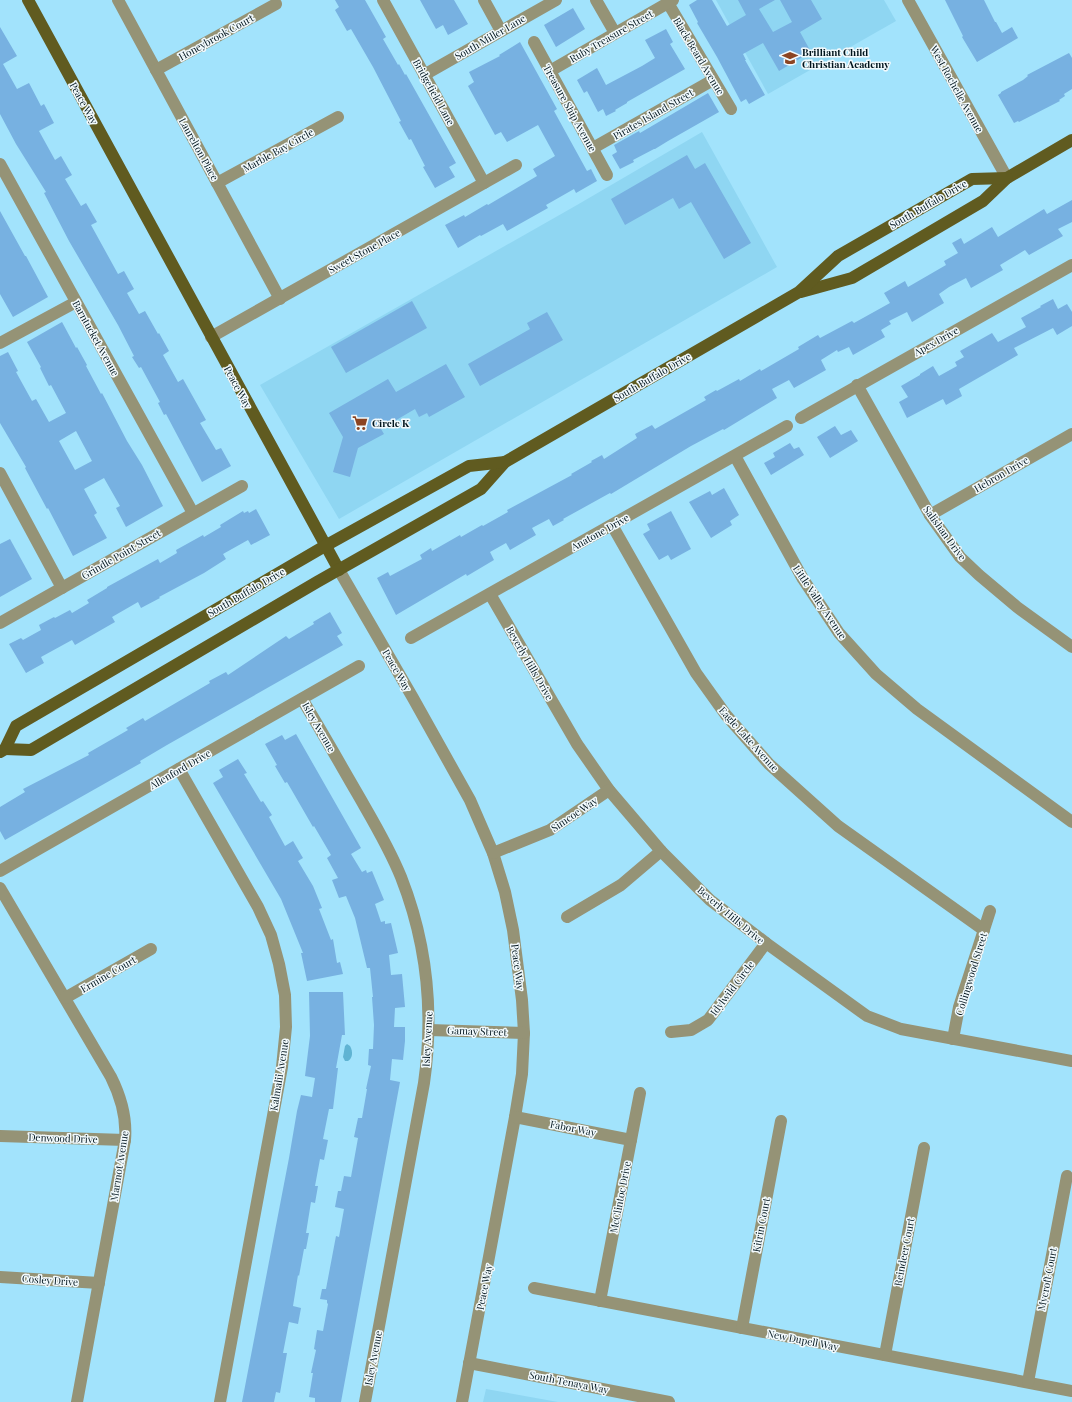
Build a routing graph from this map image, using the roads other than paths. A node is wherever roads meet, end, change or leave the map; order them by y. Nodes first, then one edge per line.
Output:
1 (28, 0) edge
2 (118, 0) edge
3 (383, 0) edge
4 (484, 0) edge
5 (556, 0) edge
6 (596, 0) edge
7 (908, 0) edge
8 (670, 1) edge
9 (276, 4) dead end
10 (501, 31) junction
11 (615, 33) junction
12 (534, 42) dead end
13 (156, 70) junction
14 (550, 71) junction
15 (424, 75) junction
16 (713, 80) junction
17 (731, 109) dead end
18 (338, 117) dead end
19 (1072, 140) edge
20 (592, 148) junction
21 (0, 164) edge
22 (516, 165) dead end
23 (607, 175) dead end
24 (1007, 178) junction
25 (217, 183) junction
26 (484, 183) junction
27 (1072, 265) edge
28 (799, 292) junction
29 (280, 299) junction
30 (76, 302) junction
31 (211, 337) junction
32 (0, 343) edge
33 (857, 385) junction
34 (801, 418) dead end
35 (787, 426) dead end
36 (1072, 434) edge
37 (735, 456) junction
38 (505, 462) junction
39 (0, 473) edge
40 (242, 486) dead end
41 (193, 513) junction
42 (930, 515) junction
43 (612, 525) junction
44 (326, 546) junction
45 (339, 570) junction
46 (62, 588) junction
47 (490, 594) junction
48 (0, 623) edge
49 (412, 638) dead end
50 (1072, 647) edge
51 (359, 666) dead end
52 (302, 699) junction
53 (2, 747) edge
54 (179, 769) junction
55 (609, 790) junction
56 (1072, 822) edge
57 (661, 851) junction
58 (493, 853) junction
59 (0, 871) edge
60 (0, 888) edge
61 (990, 911) dead end
62 (567, 917) dead end
63 (984, 930) junction
64 (766, 944) junction
65 (151, 949) dead end
66 (65, 998) junction
67 (429, 1030) junction
68 (671, 1032) dead end
69 (524, 1033) junction
70 (953, 1039) junction
71 (1072, 1061) edge
72 (640, 1093) dead end
73 (515, 1117) junction
74 (781, 1121) dead end
75 (0, 1136) edge
76 (125, 1140) junction
77 (631, 1140) junction
78 (924, 1148) dead end
79 (1067, 1176) dead end
80 (0, 1277) edge
81 (100, 1283) junction
82 (534, 1288) dead end
83 (600, 1301) junction
84 (742, 1328) junction
85 (885, 1355) junction
86 (470, 1363) junction
87 (1028, 1382) junction
88 (1072, 1391) edge
89 (77, 1402) edge
90 (220, 1402) edge
91 (365, 1402) edge
92 (462, 1402) edge
93 (669, 1402) edge

1 - 31 main road, Peace Way
2 - 13 street, Laurelton Place
3 - 15 street, Bridgefield Lane
4 - 10 street
5 - 10 street, South Miller Lane
6 - 11 street
7 - 24 street, West Rochelle Avenue
8 - 11 street, Ruby Treasure Street
8 - 16 street, Black Beard Avenue
9 - 13 street, Honeybrook Court
10 - 15 street, South Miller Lane
11 - 14 street, Ruby Treasure Street
12 - 14 street, Treasure Ship Avenue
13 - 25 street, Laurelton Place
14 - 20 street, Treasure Ship Avenue
15 - 26 street, Bridgefield Lane
16 - 17 street, Black Beard Avenue
16 - 20 street, Pirates Island Street
18 - 25 street, Marble Bay Circle
19 - 24 main road, South Buffalo Drive
20 - 23 street, Treasure Ship Avenue
21 - 30 street, Barntucket Avenue
22 - 26 street, Sweet Stone Place
24 - 28 main road, South Buffalo Drive
24 - 28 main road, South Buffalo Drive
25 - 29 street, Laurelton Place
26 - 29 street, Sweet Stone Place
27 - 33 street, Apex Drive
28 - 38 main road, South Buffalo Drive
29 - 31 street, Sweet Stone Place
30 - 32 street
30 - 41 street, Barntucket Avenue
31 - 44 main road, Peace Way
33 - 34 street, Apex Drive
33 - 42 street, Salishan Drive
35 - 37 street, Anatone Drive
36 - 42 street, Hebron Drive
37 - 43 street, Anatone Drive
37 - 56 street, Little Valley Avenue
38 - 44 main road, South Buffalo Drive
38 - 45 main road, South Buffalo Drive
39 - 46 street
40 - 41 street, Grindle Point Street
41 - 46 street, Grindle Point Street
42 - 50 street, Salishan Drive
43 - 47 street, Anatone Drive
43 - 63 street, Eagle Lake Avenue
44 - 45 main road, Peace Way
44 - 53 main road, South Buffalo Drive
45 - 53 main road, South Buffalo Drive
45 - 58 street, Peace Way
46 - 48 street, Grindle Point Street
47 - 49 street, Anatone Drive
47 - 55 street, Beverly Hills Drive
51 - 52 street, Allenford Drive
52 - 54 street, Allenford Drive
52 - 67 street, Isley Avenue
54 - 59 street, Allenford Drive
54 - 90 street, Kalmalii Avenue
55 - 57 street, Beverly Hills Drive
55 - 58 street, Simcoe Way
57 - 62 street
57 - 64 street, Beverly Hills Drive
58 - 69 street, Peace Way
60 - 66 street, Marmot Avenue
61 - 63 street, Collingwood Street
63 - 70 street, Collingwood Street
64 - 68 street, Idylwild Circle
64 - 70 street, Beverly Hills Drive
65 - 66 street, Ermine Court
66 - 76 street, Marmot Avenue
67 - 69 street, Gamay Street
67 - 91 street, Isley Avenue
69 - 73 street, Peace Way
70 - 71 street, Beverly Hills Drive
72 - 77 street, McClintoc Drive
73 - 77 street, Fabor Way
73 - 86 street, Peace Way
74 - 84 street, Kitrin Court
75 - 76 street, Denwood Drive
76 - 81 street, Marmot Avenue
77 - 83 street, McClintoc Drive
78 - 85 street, Reindeer Court
79 - 87 street, Mycroft Court
80 - 81 street, Cosley Drive
81 - 89 street, Marmot Avenue
82 - 83 street, New Dupell Way
83 - 84 street, New Dupell Way
84 - 85 street, New Dupell Way
85 - 87 street, New Dupell Way
86 - 92 street, Peace Way
86 - 93 street, South Tenaya Way
87 - 88 street, New Dupell Way

